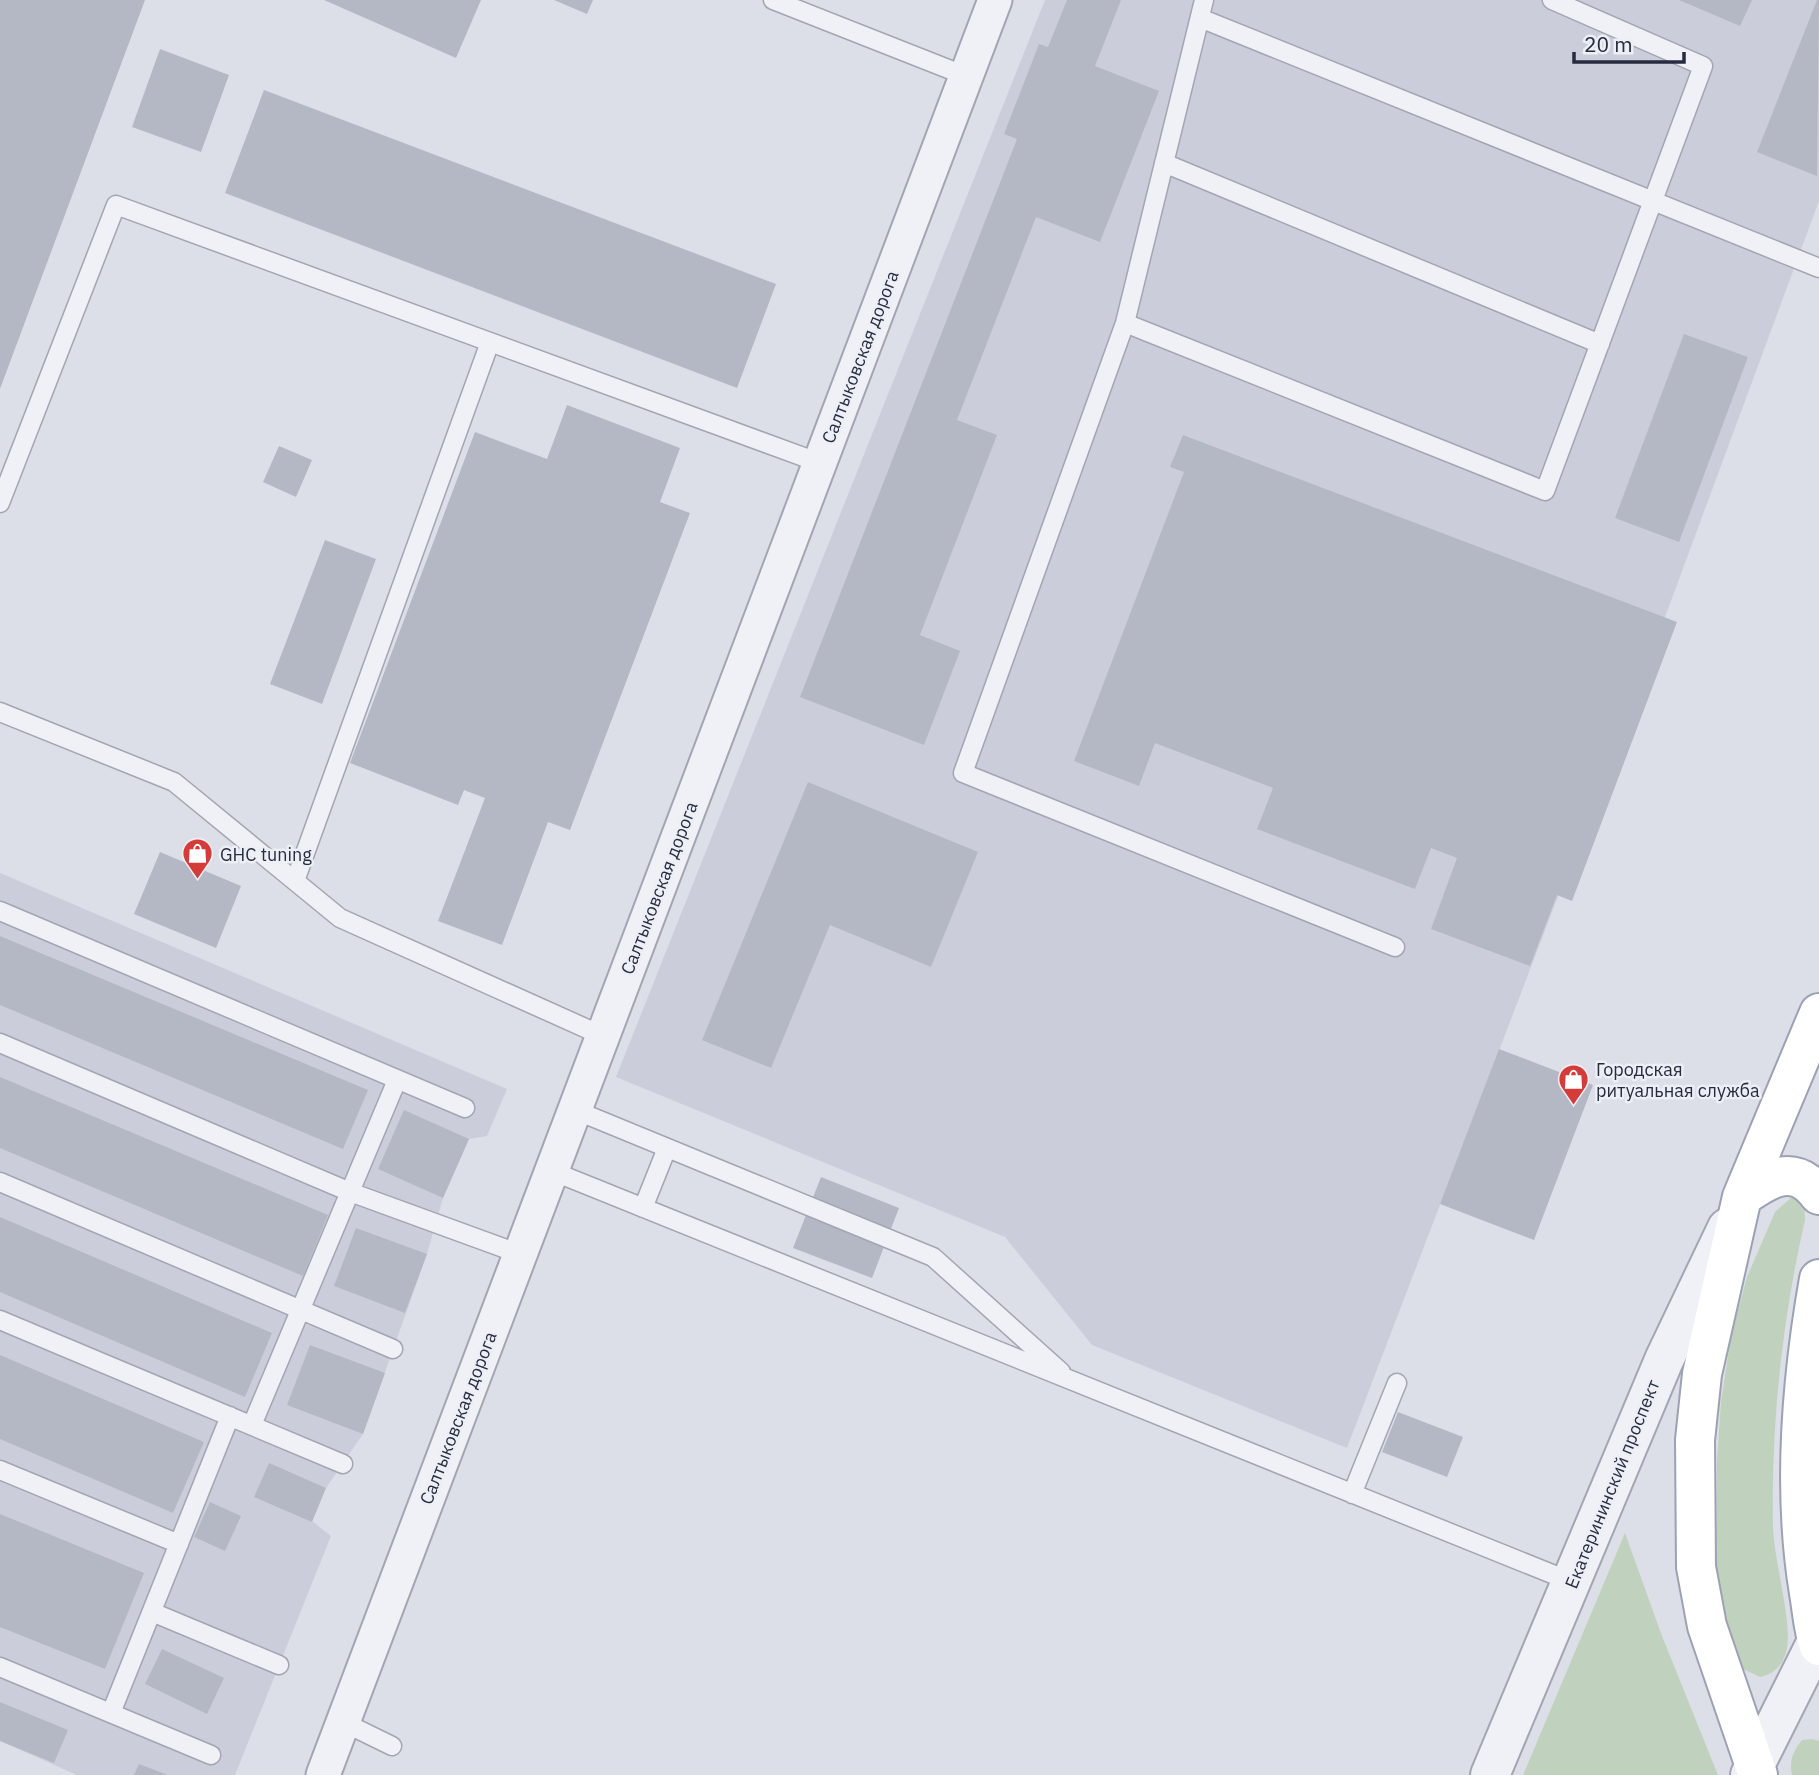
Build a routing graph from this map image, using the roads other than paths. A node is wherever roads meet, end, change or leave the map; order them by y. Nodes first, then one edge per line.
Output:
1 (773, 0) edge
2 (995, 0) edge
3 (1204, 0) edge
4 (1552, 0) edge
5 (1200, 18) junction
6 (966, 76) junction
7 (1164, 163) junction
8 (1652, 203) junction
9 (1819, 268) edge
10 (1125, 323) junction
11 (490, 342) junction
12 (1600, 344) junction
13 (820, 463) junction
14 (0, 503) edge
15 (0, 712) edge
16 (295, 881) junction
17 (0, 911) edge
18 (1395, 947) dead end
19 (1819, 1013) edge
20 (603, 1036) junction
21 (0, 1043) edge
22 (1811, 1052) edge
23 (397, 1080) junction
24 (465, 1108) dead end
25 (575, 1110) junction
26 (667, 1148) junction
27 (552, 1171) junction
28 (0, 1182) edge
29 (350, 1192) junction
30 (1819, 1195) edge
31 (1742, 1197) junction
32 (643, 1208) junction
33 (520, 1254) junction
34 (1819, 1279) edge
35 (301, 1310) junction
36 (0, 1320) edge
37 (393, 1349) dead end
38 (1072, 1382) junction
39 (1397, 1383) dead end
40 (230, 1416) junction
41 (252, 1425) junction
42 (343, 1464) dead end
43 (0, 1470) edge
44 (1352, 1494) junction
45 (179, 1544) junction
46 (1572, 1582) junction
47 (152, 1612) junction
48 (1818, 1643) edge
49 (279, 1665) dead end
50 (0, 1667) edge
51 (111, 1713) junction
52 (343, 1722) junction
53 (392, 1746) dead end
54 (211, 1755) dead end
55 (1754, 1773) edge
56 (323, 1775) edge
57 (1490, 1775) edge

1 - 6 lane
2 - 6 street, Салтыковская дорога
3 - 5 lane
4 - 8 lane
5 - 7 lane
5 - 8 lane
6 - 13 street, Салтыковская дорога
7 - 10 lane
7 - 12 lane
8 - 9 lane
8 - 12 lane
10 - 12 lane
10 - 18 lane
11 - 13 lane
11 - 14 lane
11 - 16 lane
13 - 20 street, Салтыковская дорога
15 - 16 lane
16 - 20 lane
17 - 23 lane
19 - 22 main road
20 - 25 street, Салтыковская дорога
21 - 29 lane
22 - 31 main road
23 - 24 lane
23 - 29 lane
25 - 26 lane
25 - 27 street, Салтыковская дорога
26 - 32 lane
26 - 38 lane
27 - 32 lane
27 - 33 street, Салтыковская дорога
28 - 35 lane
29 - 33 lane
29 - 35 lane
30 - 31 main road
31 - 46 street, Екатерининский проспект
31 - 55 main road
32 - 38 lane
33 - 52 street, Салтыковская дорога
34 - 48 main road
35 - 37 lane
35 - 41 lane
36 - 40 lane
38 - 44 lane
39 - 44 lane
40 - 41 lane
40 - 45 lane
41 - 42 lane
43 - 45 lane
44 - 46 lane
45 - 47 lane
46 - 57 street, Екатерининский проспект
47 - 49 lane
47 - 51 lane
48 - 55 street
50 - 51 lane
51 - 54 lane
52 - 53 lane
52 - 56 street, Салтыковская дорога

